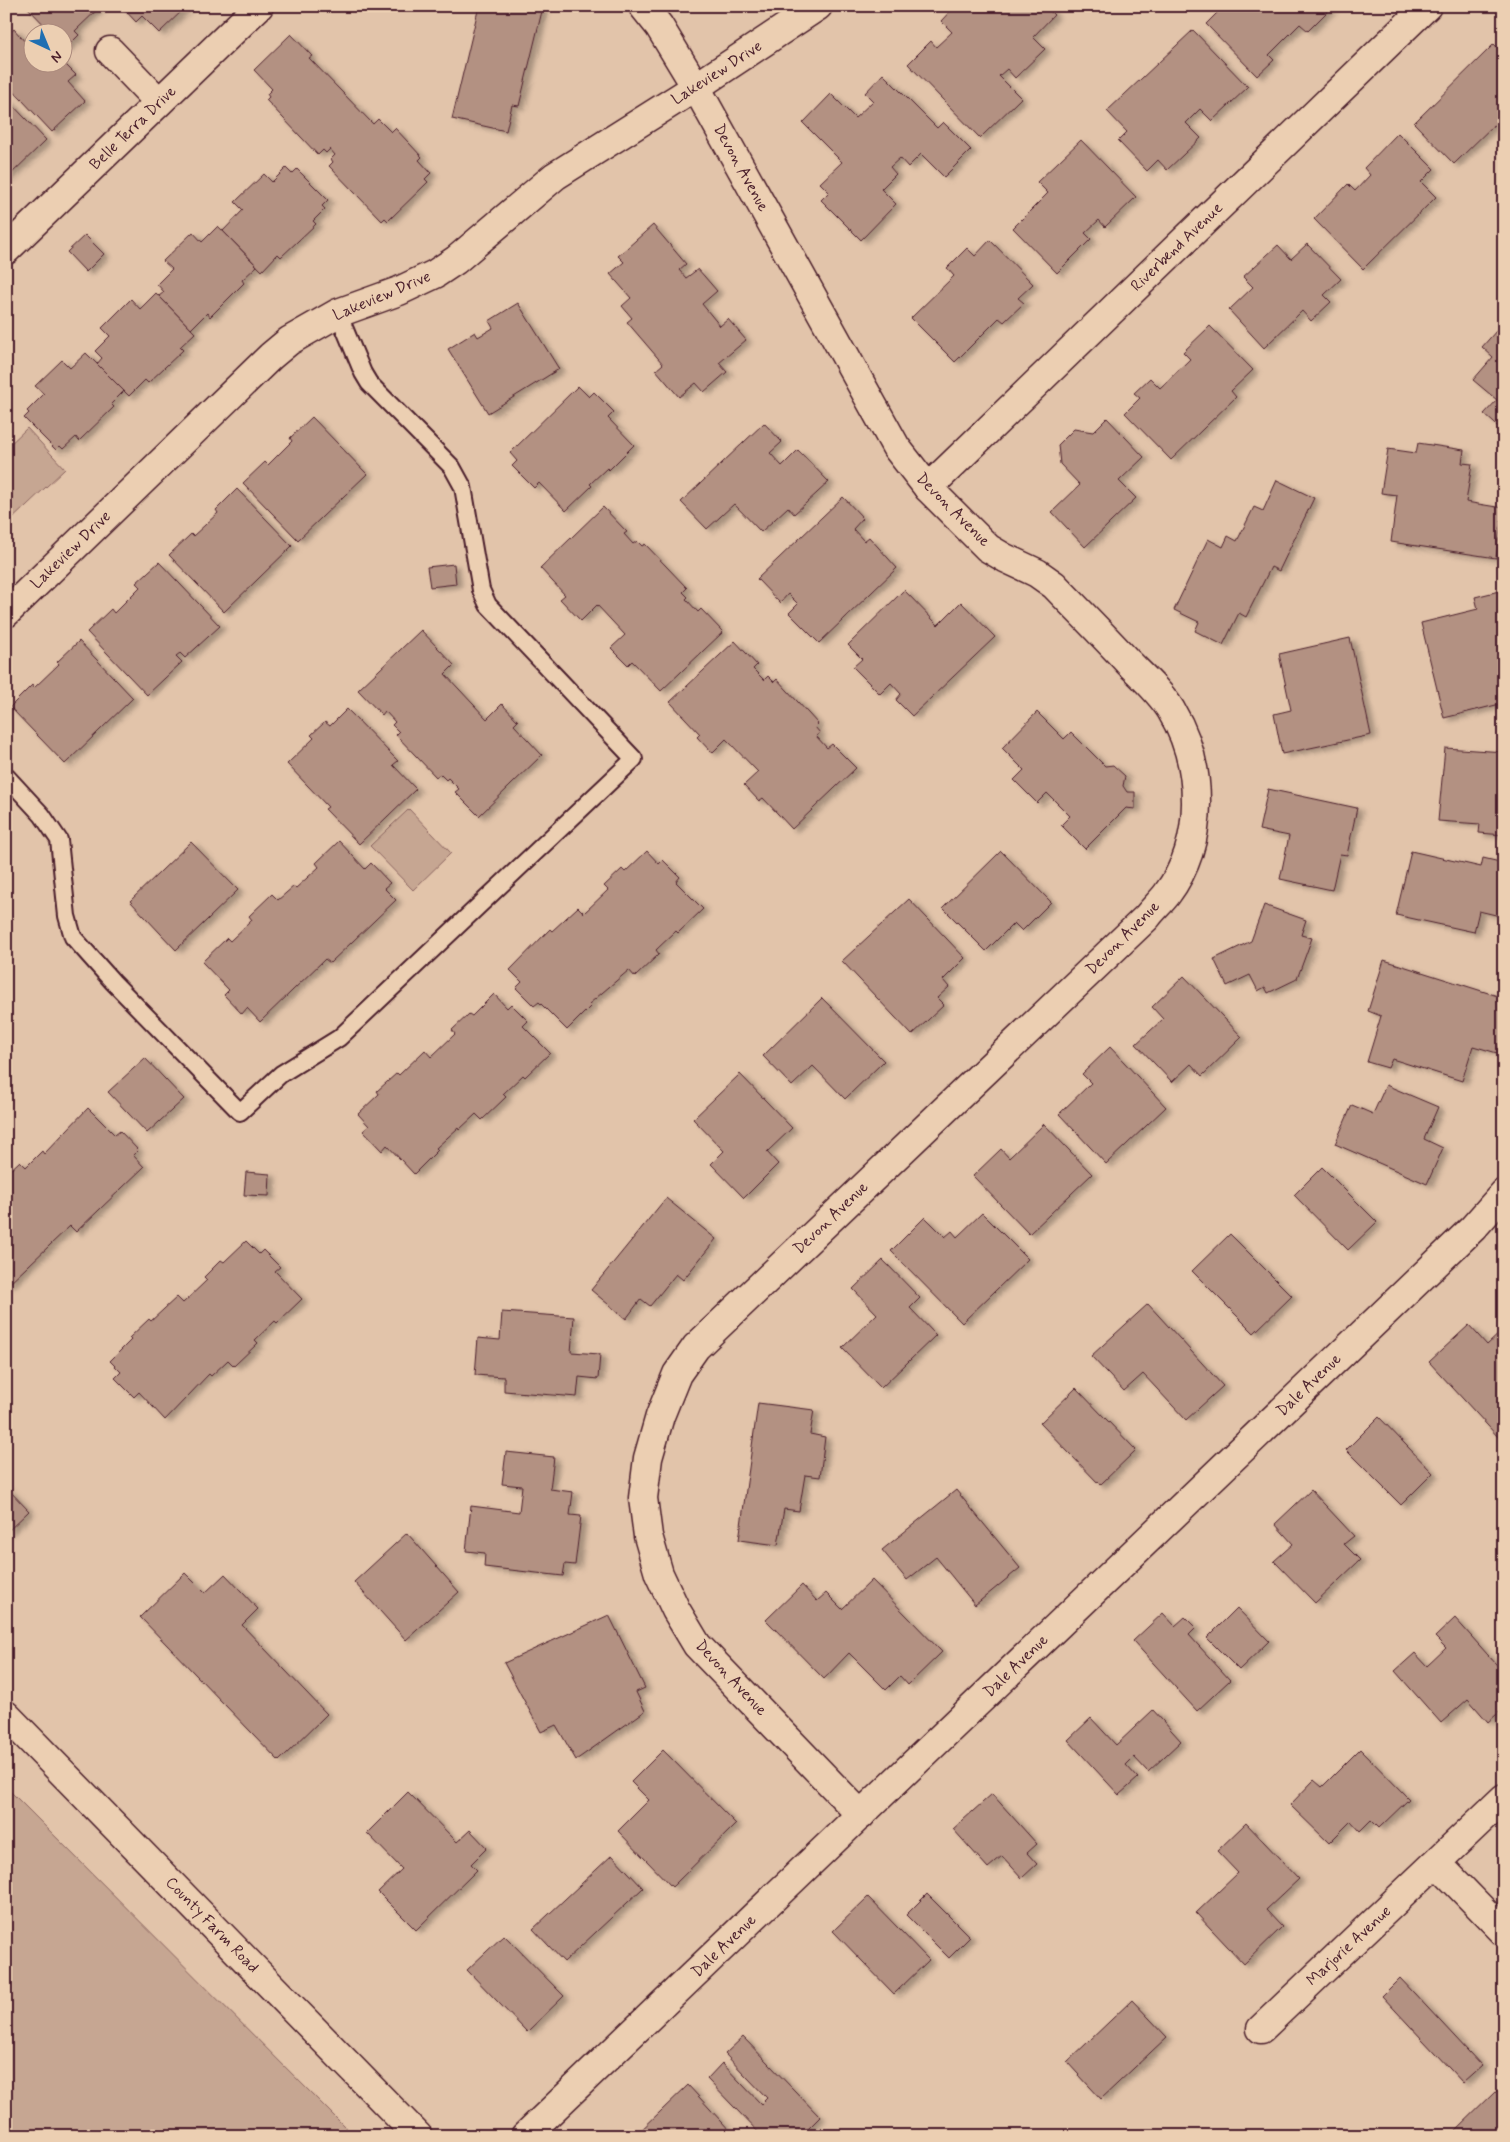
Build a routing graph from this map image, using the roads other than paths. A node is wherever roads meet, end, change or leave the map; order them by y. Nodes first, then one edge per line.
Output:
1 (260, 6) edge
2 (643, 6) edge
3 (818, 6) edge
4 (1426, 6) edge
5 (110, 51) dead end
6 (696, 87) junction
7 (160, 102) junction
8 (6, 250) edge
9 (338, 313) junction
10 (928, 488) junction
11 (6, 613) edge
12 (6, 776) edge
13 (1504, 1192) edge
14 (6, 1715) edge
15 (1504, 1798) edge
16 (861, 1815) junction
17 (1437, 1863) junction
18 (1504, 1932) edge
19 (1261, 2029) dead end
20 (418, 2136) edge
21 (525, 2136) edge

1 - 7 street, Belle Terra Drive
2 - 6 street, Devon Avenue
3 - 6 street, Lakeview Drive
4 - 10 street, Riverbend Avenue
5 - 7 street
6 - 9 street, Lakeview Drive
6 - 10 street, Devon Avenue
7 - 8 street, Belle Terra Drive
9 - 11 street, Lakeview Drive
9 - 12 lane
10 - 16 street, Devon Avenue
13 - 16 street, Dale Avenue
14 - 20 street, County Farm Road
15 - 17 street, Marjorie Avenue
16 - 21 street, Dale Avenue
17 - 18 street
17 - 19 street, Marjorie Avenue

